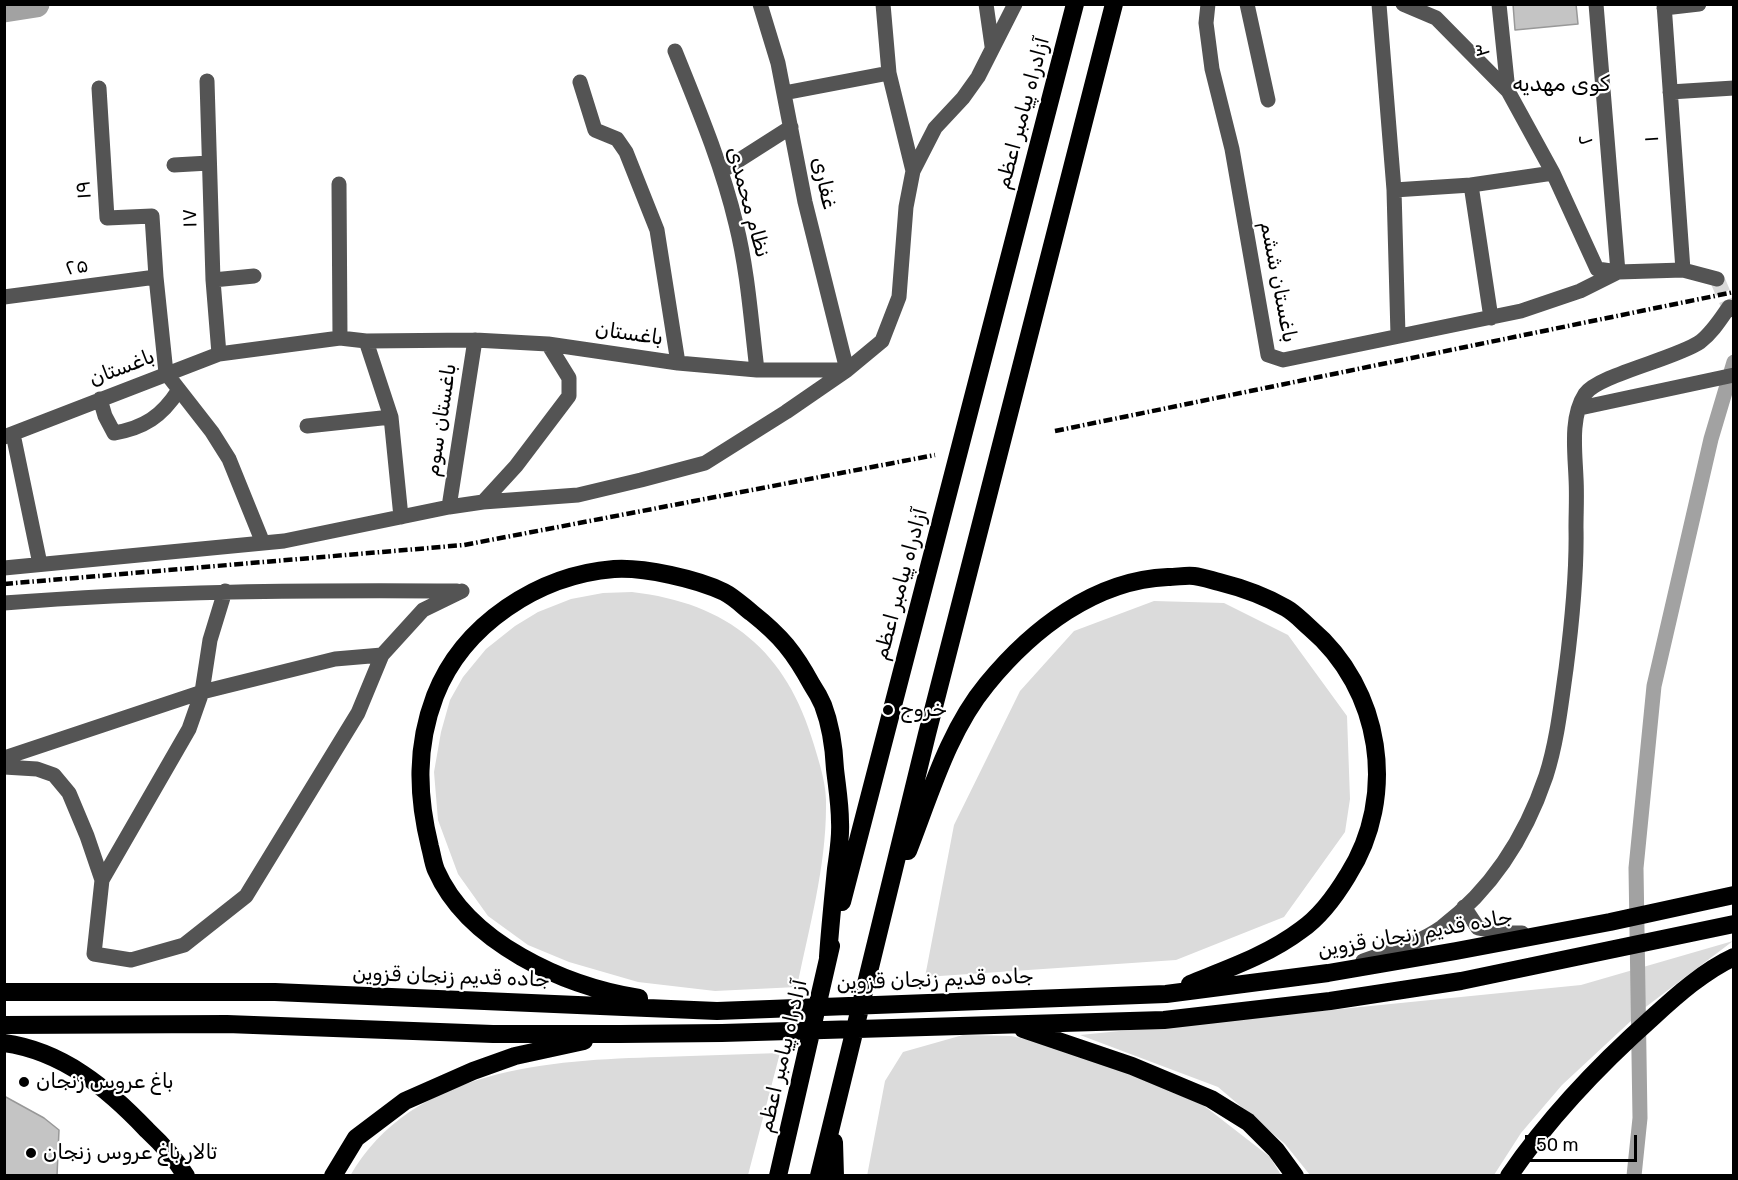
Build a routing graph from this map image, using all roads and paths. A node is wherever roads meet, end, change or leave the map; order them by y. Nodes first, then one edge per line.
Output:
1 (760, 4) edge
2 (883, 4) edge
3 (986, 4) edge
4 (1015, 4) edge
5 (1075, 4) edge
6 (1114, 4) edge
7 (1208, 4) edge
8 (1379, 4) edge
9 (1499, 4) edge
10 (1596, 4) edge
11 (1699, 4) edge
12 (1249, 5) edge
13 (1404, 5) edge
14 (1664, 6) edge
15 (992, 46) junction
16 (675, 51) dead end
17 (889, 73) junction
18 (207, 81) dead end
19 (580, 82) dead end
20 (99, 88) dead end
21 (1734, 88) edge
22 (1508, 91) junction
23 (1670, 92) junction
24 (784, 93) junction
25 (1268, 100) dead end
26 (790, 127) junction
27 (209, 163) junction
28 (174, 165) dead end
29 (722, 171) junction
30 (913, 171) junction
31 (1553, 173) junction
32 (339, 184) dead end
33 (1471, 185) junction
34 (1394, 190) junction
35 (1683, 270) junction
36 (1618, 272) junction
37 (254, 276) dead end
38 (156, 277) junction
39 (213, 279) junction
40 (1717, 279) dead end
41 (4, 297) edge
42 (1734, 310) edge
43 (1491, 318) junction
44 (1398, 335) junction
45 (340, 338) junction
46 (475, 340) junction
47 (366, 341) junction
48 (548, 344) junction
49 (219, 354) junction
50 (678, 363) junction
51 (757, 370) junction
52 (847, 370) junction
53 (166, 373) junction
54 (1734, 375) edge
55 (178, 391) junction
56 (100, 399) junction
57 (1580, 408) junction
58 (391, 417) junction
59 (307, 426) dead end
60 (9, 435) edge
61 (483, 502) junction
62 (449, 507) junction
63 (401, 517) junction
64 (263, 543) junction
65 (40, 564) junction
66 (4, 568) edge
67 (225, 591) junction
68 (4, 603) edge
69 (382, 655) junction
70 (202, 692) junction
71 (4, 758) edge
72 (4, 767) edge
73 (102, 880) junction
74 (1734, 896) edge
75 (1464, 907) junction
76 (882, 917) junction
77 (1734, 924) edge
78 (1551, 933) junction
79 (828, 957) junction
80 (1734, 957) edge
81 (1328, 973) junction
82 (4, 992) edge
83 (1166, 994) junction
84 (717, 1011) junction
85 (4, 1025) edge
86 (1012, 1025) junction
87 (620, 1034) junction
88 (4, 1044) edge
89 (834, 1120) junction
90 (186, 1176) edge
91 (333, 1176) edge
92 (778, 1176) edge
93 (819, 1176) edge
94 (835, 1176) edge
95 (1295, 1176) edge
96 (1509, 1176) edge

1 - 24 street, غفاری
2 - 17 street
3 - 15 street
4 - 15 street
5 - 79 highway, آزادراه پیامبر اعظم
6 - 76 highway
7 - 44 street, باغستان ششم
8 - 34 street
9 - 22 street, ۳
10 - 36 street, ۲
11 - 14 street
12 - 25 street
13 - 22 street
14 - 23 street, ۱
15 - 30 street
16 - 29 street, نظام محمدی
17 - 24 street
17 - 30 street
18 - 27 street, ۱۷
19 - 50 street
20 - 38 street, ۱۹
21 - 23 street
22 - 31 street
23 - 35 street, ۱
24 - 26 street, غفاری
26 - 29 street
26 - 52 street, غفاری
27 - 28 street
27 - 39 street, ۱۷
29 - 51 street, نظام محمدی
30 - 52 street
31 - 33 street
31 - 36 street
32 - 45 street
33 - 34 street
33 - 43 street
34 - 44 street
35 - 36 street
35 - 40 street
36 - 43 street, باغستان ششم
37 - 39 street
38 - 41 street, ۲۵
38 - 53 street
39 - 49 street, ۱۷
42 - 57 street
43 - 44 street, باغستان ششم
45 - 47 street, باغستان
45 - 49 street, باغستان
46 - 47 street, باغستان
46 - 48 street, باغستان
46 - 62 street, باغستان سوم
47 - 58 street
48 - 50 street, باغستان
48 - 61 street
49 - 53 street, باغستان
50 - 51 street, باغستان
51 - 52 street, باغستان
52 - 61 street
53 - 55 street
53 - 56 street, باغستان
54 - 57 street
55 - 56 street
55 - 64 street
56 - 60 street, باغستان
57 - 75 street
58 - 59 street
58 - 63 street
60 - 65 street
61 - 62 street
62 - 63 street
63 - 64 street
64 - 65 street
65 - 66 street
67 - 68 street
67 - 69 street
67 - 70 street
69 - 70 street
69 - 73 street
70 - 71 street
70 - 73 street
72 - 73 street
74 - 78 highway, جاده قدیم زنجان قزوین
75 - 78 street
75 - 81 street
76 - 83 highway
76 - 89 highway
77 - 86 highway
78 - 81 highway, جاده قدیم زنجان قزوین
79 - 84 highway
79 - 92 highway, آزادراه پیامبر اعظم
80 - 96 highway
81 - 83 highway, جاده قدیم زنجان قزوین
82 - 84 highway, جاده قدیم زنجان قزوین
83 - 84 highway, جاده قدیم زنجان قزوین
85 - 87 highway
86 - 87 highway
86 - 95 highway
87 - 91 highway
88 - 90 highway
89 - 93 highway
89 - 94 highway

